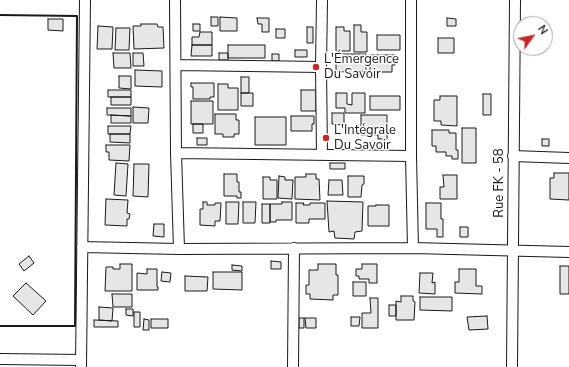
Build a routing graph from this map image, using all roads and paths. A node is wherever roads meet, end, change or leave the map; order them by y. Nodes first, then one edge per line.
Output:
1 (85, 0) edge
2 (175, 0) edge
3 (322, 0) edge
4 (411, 0) edge
5 (515, 0) edge
6 (176, 65) junction
7 (321, 67) junction
8 (176, 153) junction
9 (322, 155) junction
10 (411, 156) junction
11 (514, 156) junction
12 (569, 158) edge
13 (82, 247) junction
14 (294, 248) junction
15 (413, 248) junction
16 (179, 249) junction
17 (513, 251) junction
18 (569, 252) edge
19 (0, 359) edge
20 (81, 364) edge
21 (293, 367) edge
22 (512, 367) edge

1 - 13 street
2 - 6 street
3 - 7 street
4 - 10 street
5 - 11 street, Rue FK - 58
6 - 7 street
6 - 8 street
7 - 9 street
8 - 9 street
8 - 16 street
9 - 10 street
10 - 15 street
11 - 12 street
11 - 17 street, Rue FK - 58
13 - 16 street
13 - 20 street
14 - 15 street
14 - 16 street
14 - 21 street
15 - 17 street
17 - 18 street
17 - 22 street, Rue FK - 58
19 - 20 street

